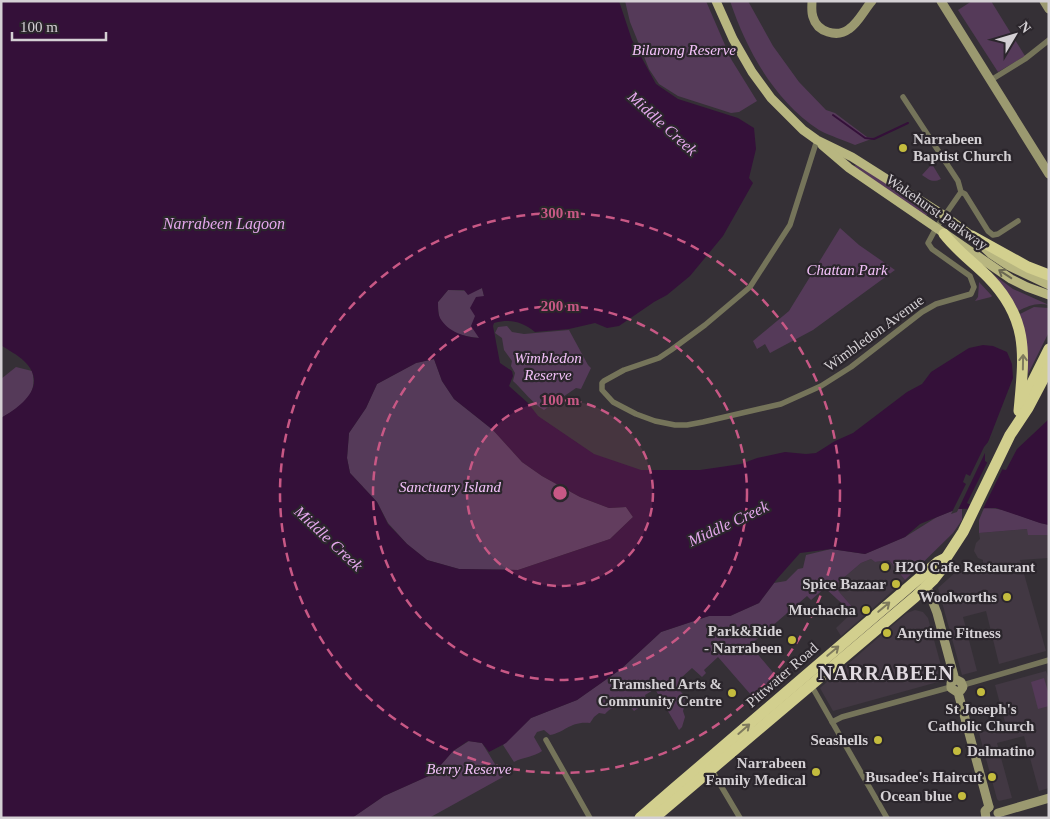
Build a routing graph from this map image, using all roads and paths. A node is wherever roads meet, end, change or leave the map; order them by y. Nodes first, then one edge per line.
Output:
1 (716, 1) edge
2 (812, 1) edge
3 (872, 1) edge
4 (941, 1) edge
5 (1044, 1) edge
6 (1049, 10) edge
7 (1049, 40) edge
8 (991, 80) junction
9 (903, 97) dead end
10 (817, 140) junction
11 (852, 157) junction
12 (849, 168) junction
13 (1049, 174) edge
14 (961, 192) junction
15 (945, 216) junction
16 (1018, 221) dead end
17 (940, 231) junction
18 (972, 236) junction
19 (1049, 275) edge
20 (1049, 285) edge
21 (1049, 296) edge
22 (1049, 348) edge
23 (1049, 368) edge
24 (1045, 379) edge
25 (1018, 410) junction
26 (1010, 435) junction
27 (925, 581) junction
28 (1049, 660) edge
29 (811, 685) junction
30 (957, 687) junction
31 (832, 722) junction
32 (546, 740) dead end
33 (709, 765) junction
34 (1049, 798) edge
35 (985, 815) edge
36 (997, 816) edge
37 (590, 818) edge
38 (640, 818) edge
39 (654, 818) edge
40 (740, 818) edge
41 (887, 818) edge

1 - 10 main road, Wakehurst Parkway
2 - 3 street
4 - 8 street
5 - 6 street
7 - 8 street
8 - 13 street
9 - 14 street
10 - 11 main road, Wakehurst Parkway
10 - 12 main road, Wakehurst Parkway
10 - 17 street, Wimbledon Avenue
11 - 12 main road
11 - 15 main road, Wakehurst Parkway
12 - 17 main road, Wakehurst Parkway
14 - 15 street, Wimbledon Avenue
14 - 16 street
15 - 17 street, Wimbledon Avenue
15 - 18 main road, Wakehurst Parkway
21 -> 17 main road, Wakehurst Parkway
25 -> 17 highway
18 - 19 highway
18 - 20 main road, Wakehurst Parkway
22 - 25 highway, Pittwater Road
23 - 24 highway, Pittwater Road
24 - 26 highway, Pittwater Road
25 - 26 highway, Pittwater Road
26 - 27 highway, Pittwater Road
27 - 29 highway, Pittwater Road
27 - 30 street
33 -> 27 highway, Pittwater Road
28 - 30 street
29 - 31 street
29 - 33 highway, Pittwater Road
30 - 31 street
30 - 35 street
31 - 41 street
32 - 37 street
33 - 38 highway, Pittwater Road
33 - 39 highway, Pittwater Road
33 - 40 street
34 - 36 street
35 - 36 street

